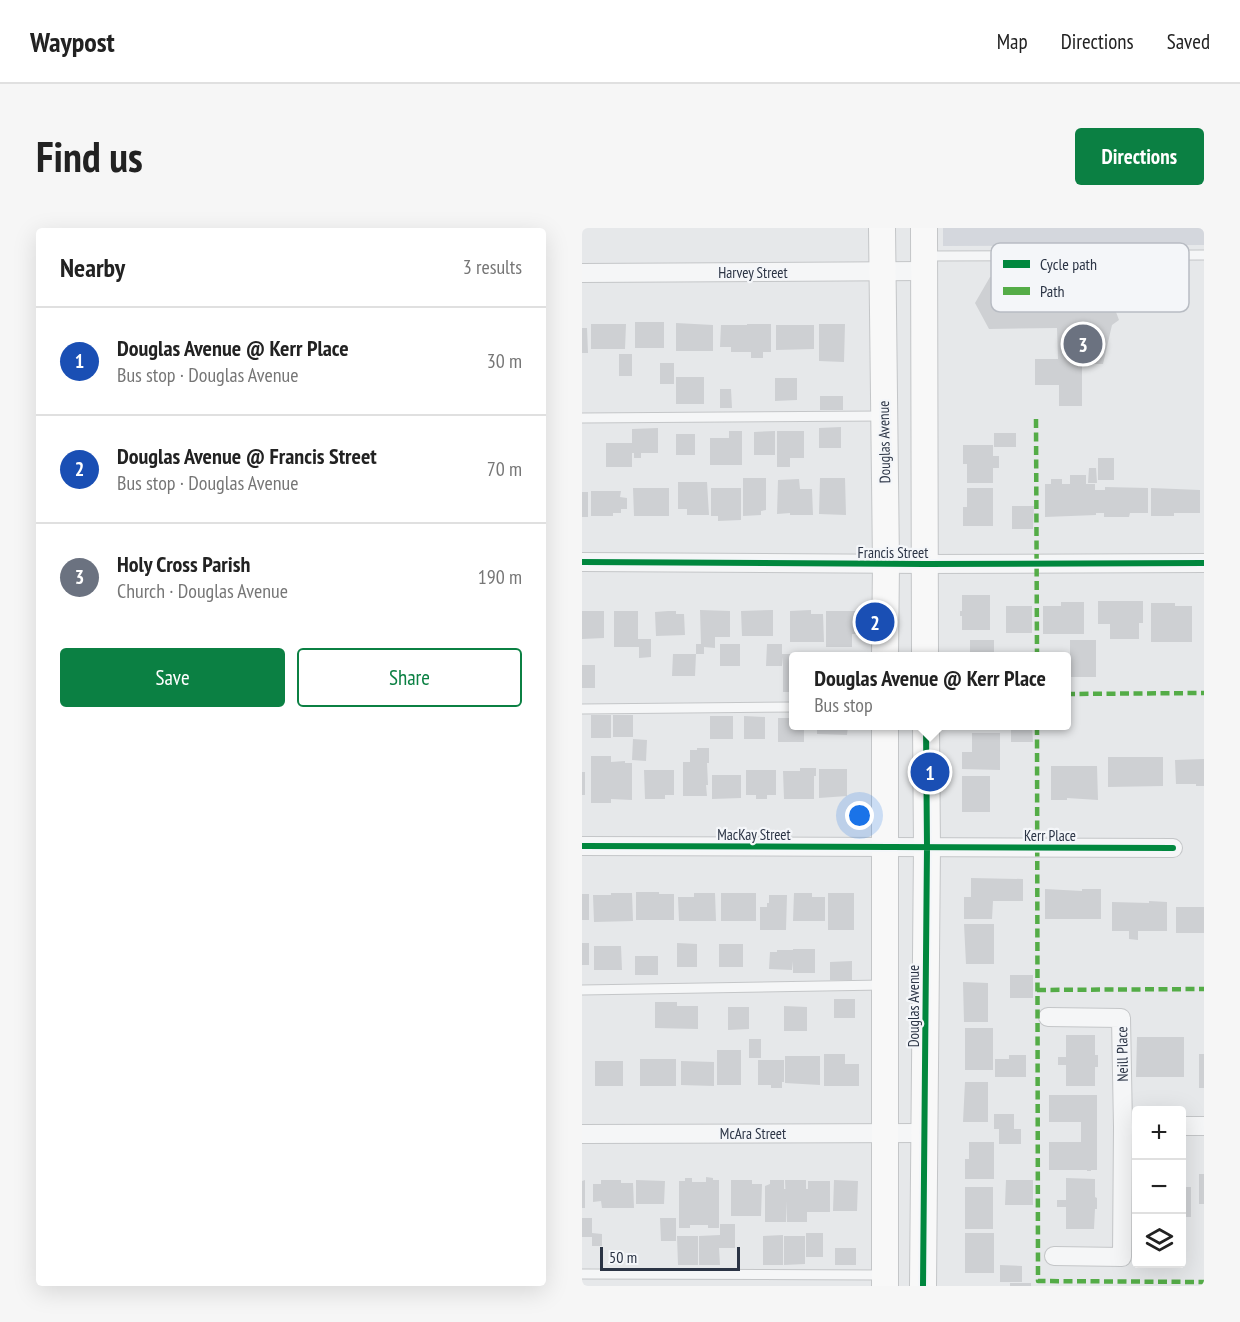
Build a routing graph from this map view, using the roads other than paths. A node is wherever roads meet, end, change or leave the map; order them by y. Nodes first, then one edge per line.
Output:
1 (882, 228) edge
2 (924, 228) edge
3 (1189, 255) edge
4 (1204, 255) edge
5 (991, 262) edge
6 (924, 264) junction
7 (882, 271) junction
8 (582, 273) edge
9 (884, 416) junction
10 (582, 418) edge
11 (582, 562) edge
12 (1204, 563) edge
13 (886, 564) junction
14 (925, 564) junction
15 (885, 652) edge
16 (925, 652) edge
17 (789, 707) edge
18 (582, 709) edge
19 (885, 730) edge
20 (926, 730) edge
21 (582, 846) edge
22 (884, 846) junction
23 (927, 847) junction
24 (1173, 848) dead end
25 (884, 985) junction
26 (582, 990) edge
27 (1048, 1017) dead end
28 (1186, 1126) edge
29 (1204, 1126) edge
30 (1130, 1127) edge
31 (885, 1133) junction
32 (924, 1133) junction
33 (582, 1134) edge
34 (1054, 1256) dead end
35 (582, 1274) edge
36 (885, 1280) edge
37 (923, 1286) edge

1 - 7 street, Douglas Avenue
2 - 6 street
3 - 4 lane
5 - 6 lane
6 - 7 street, Harvey Street
6 - 14 street
7 - 8 street, Harvey Street
7 - 9 street, Douglas Avenue
9 - 10 lane
9 - 13 street, Douglas Avenue
11 - 13 street, Francis Street
12 - 14 street, Francis Street
13 - 14 street, Francis Street
13 - 15 street, Douglas Avenue
14 - 16 street
17 - 18 lane
19 - 22 street, Douglas Avenue
20 - 23 street, Douglas Avenue
21 - 22 street, MacKay Street
22 - 23 street, MacKay Street
22 - 25 street, Douglas Avenue
23 - 24 street, Kerr Place
23 - 32 street, Douglas Avenue
25 - 26 lane
25 - 31 street, Douglas Avenue
27 - 30 street, Neill Place
28 - 29 street
30 - 34 street, Neill Place
31 - 32 street, McAra Street
31 - 33 street, McAra Street
31 - 36 street, Douglas Avenue
32 - 37 street, Douglas Avenue
35 - 36 lane

